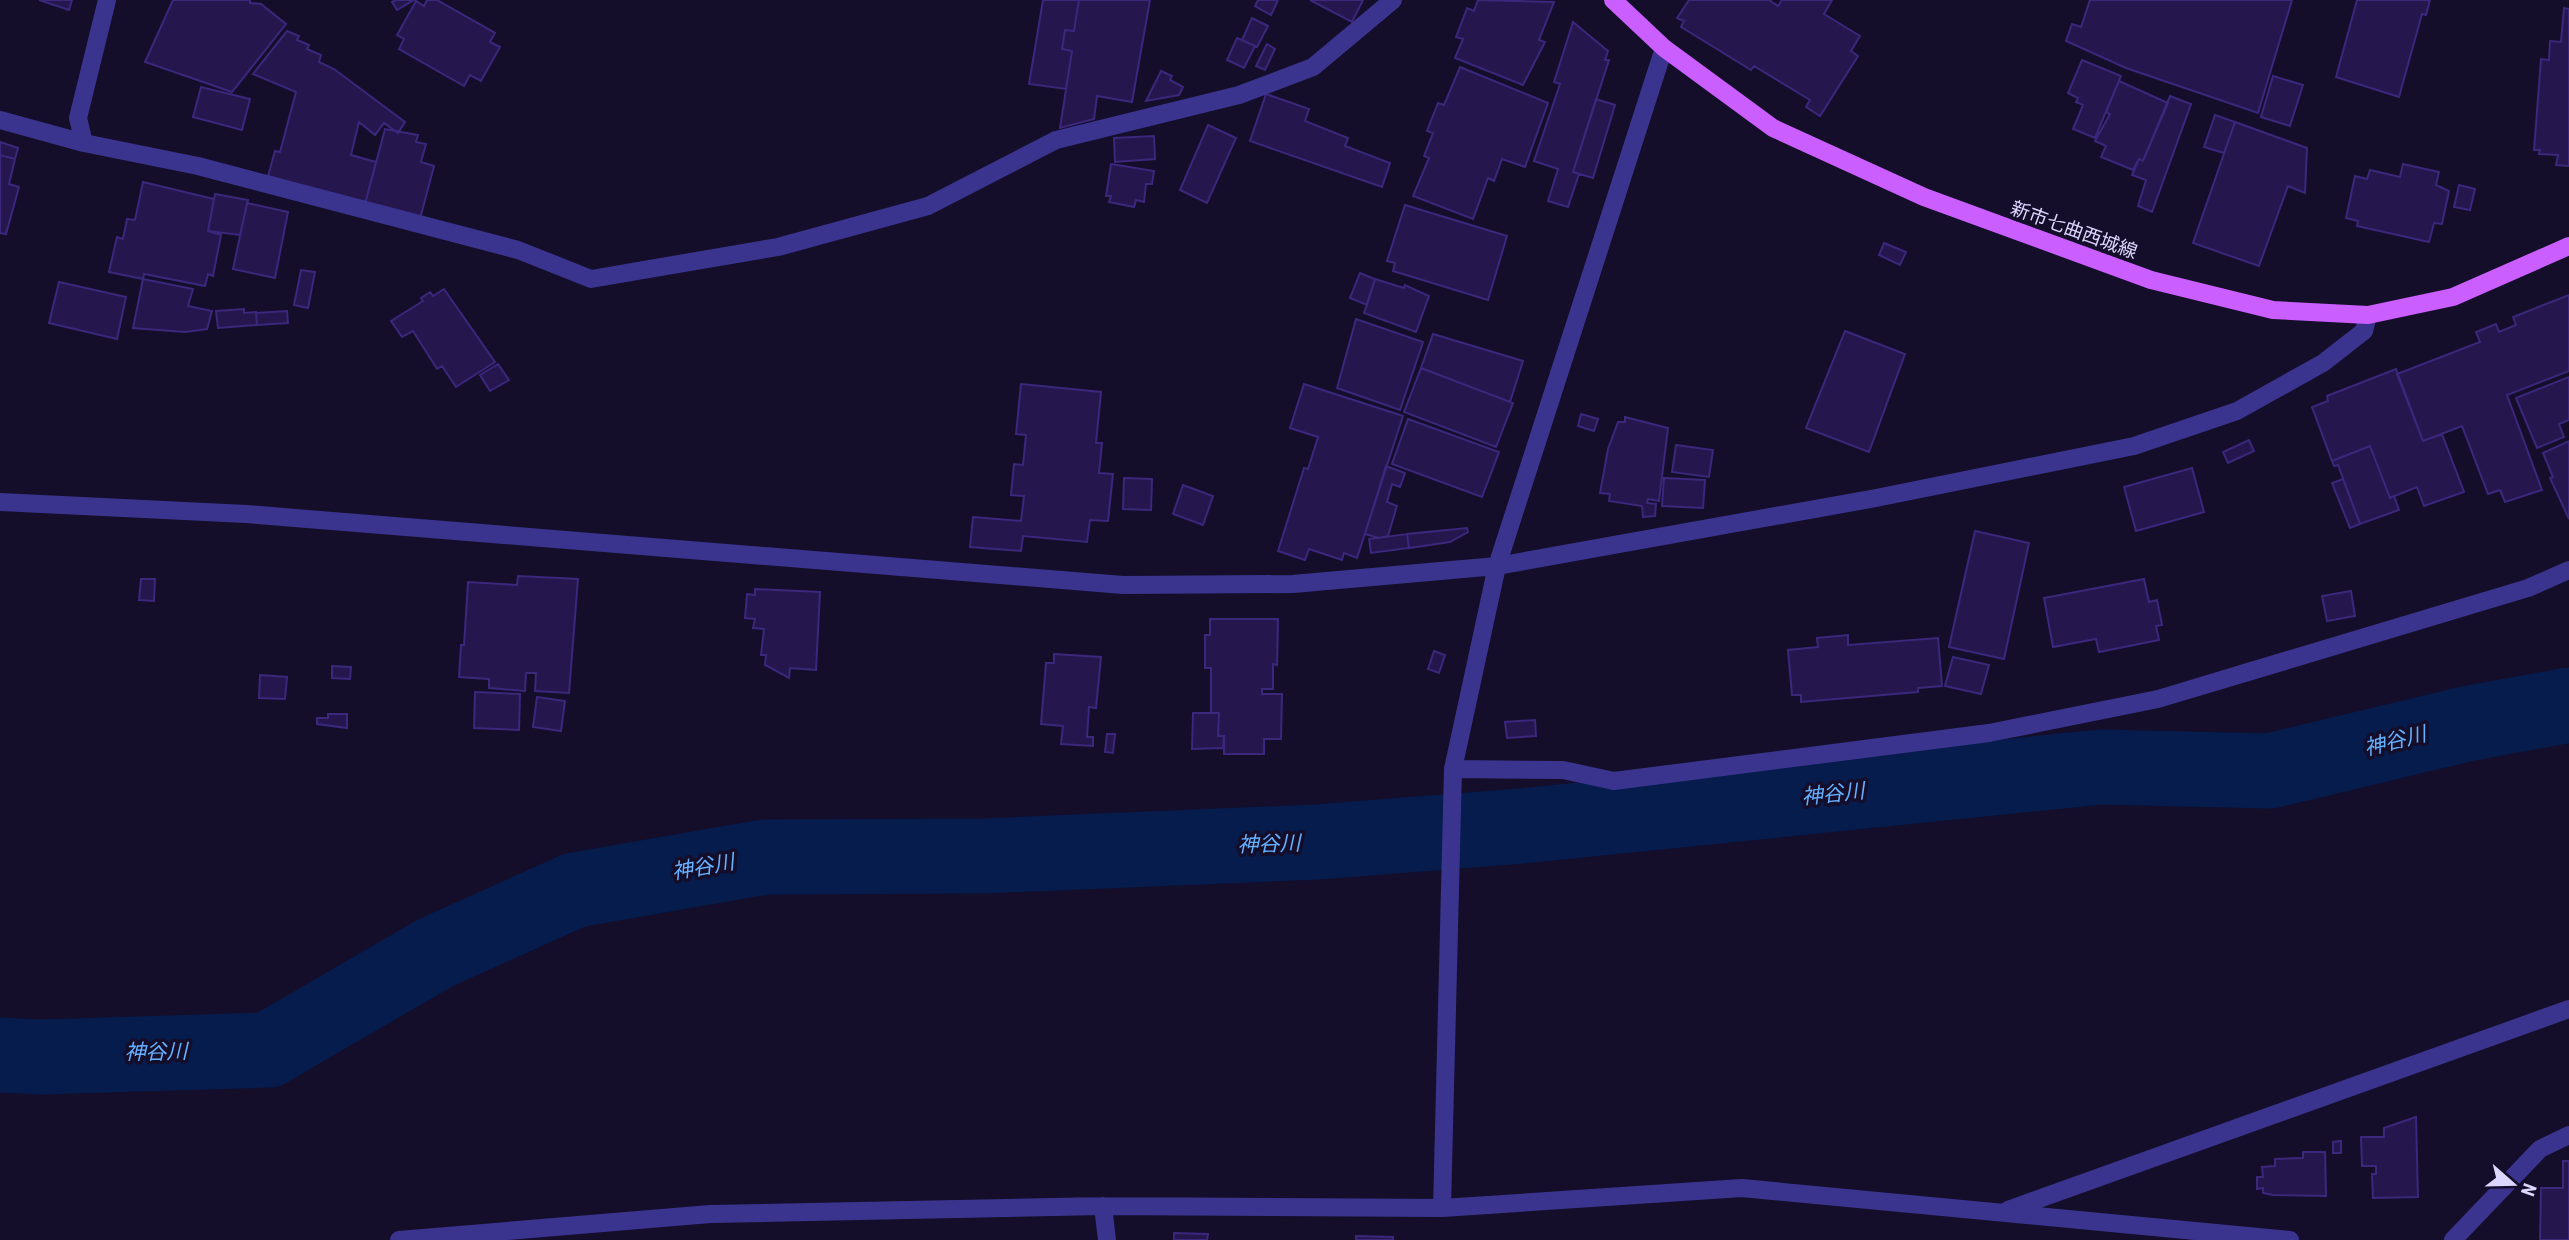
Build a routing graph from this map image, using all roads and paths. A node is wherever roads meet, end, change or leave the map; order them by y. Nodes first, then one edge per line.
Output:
1 (107, 0) edge
2 (1394, 0) edge
3 (1613, 0) edge
4 (1664, 48) junction
5 (0, 120) edge
6 (84, 143) junction
7 (2569, 246) edge
8 (2368, 314) junction
9 (0, 502) edge
10 (1497, 566) junction
11 (2569, 570) edge
12 (1453, 777) junction
13 (2569, 1009) edge
14 (2569, 1135) edge
15 (1103, 1206) junction
16 (1442, 1208) junction
17 (2001, 1212) junction
18 (469, 1237) edge
19 (399, 1240) edge
20 (1107, 1240) edge
21 (2290, 1240) edge
22 (2453, 1240) edge

1 - 6 street
2 - 6 street
3 - 4 main road, 新市七曲西城線
4 - 8 main road, 新市七曲西城線
4 - 10 street
5 - 6 street
7 - 8 main road, 新市七曲西城線
8 - 10 street
9 - 10 street
10 - 12 street
11 - 12 street
12 - 16 street
13 - 17 street
14 - 22 street
15 - 16 street
15 - 18 street
15 - 20 street
16 - 17 street
17 - 21 street
18 - 19 street

